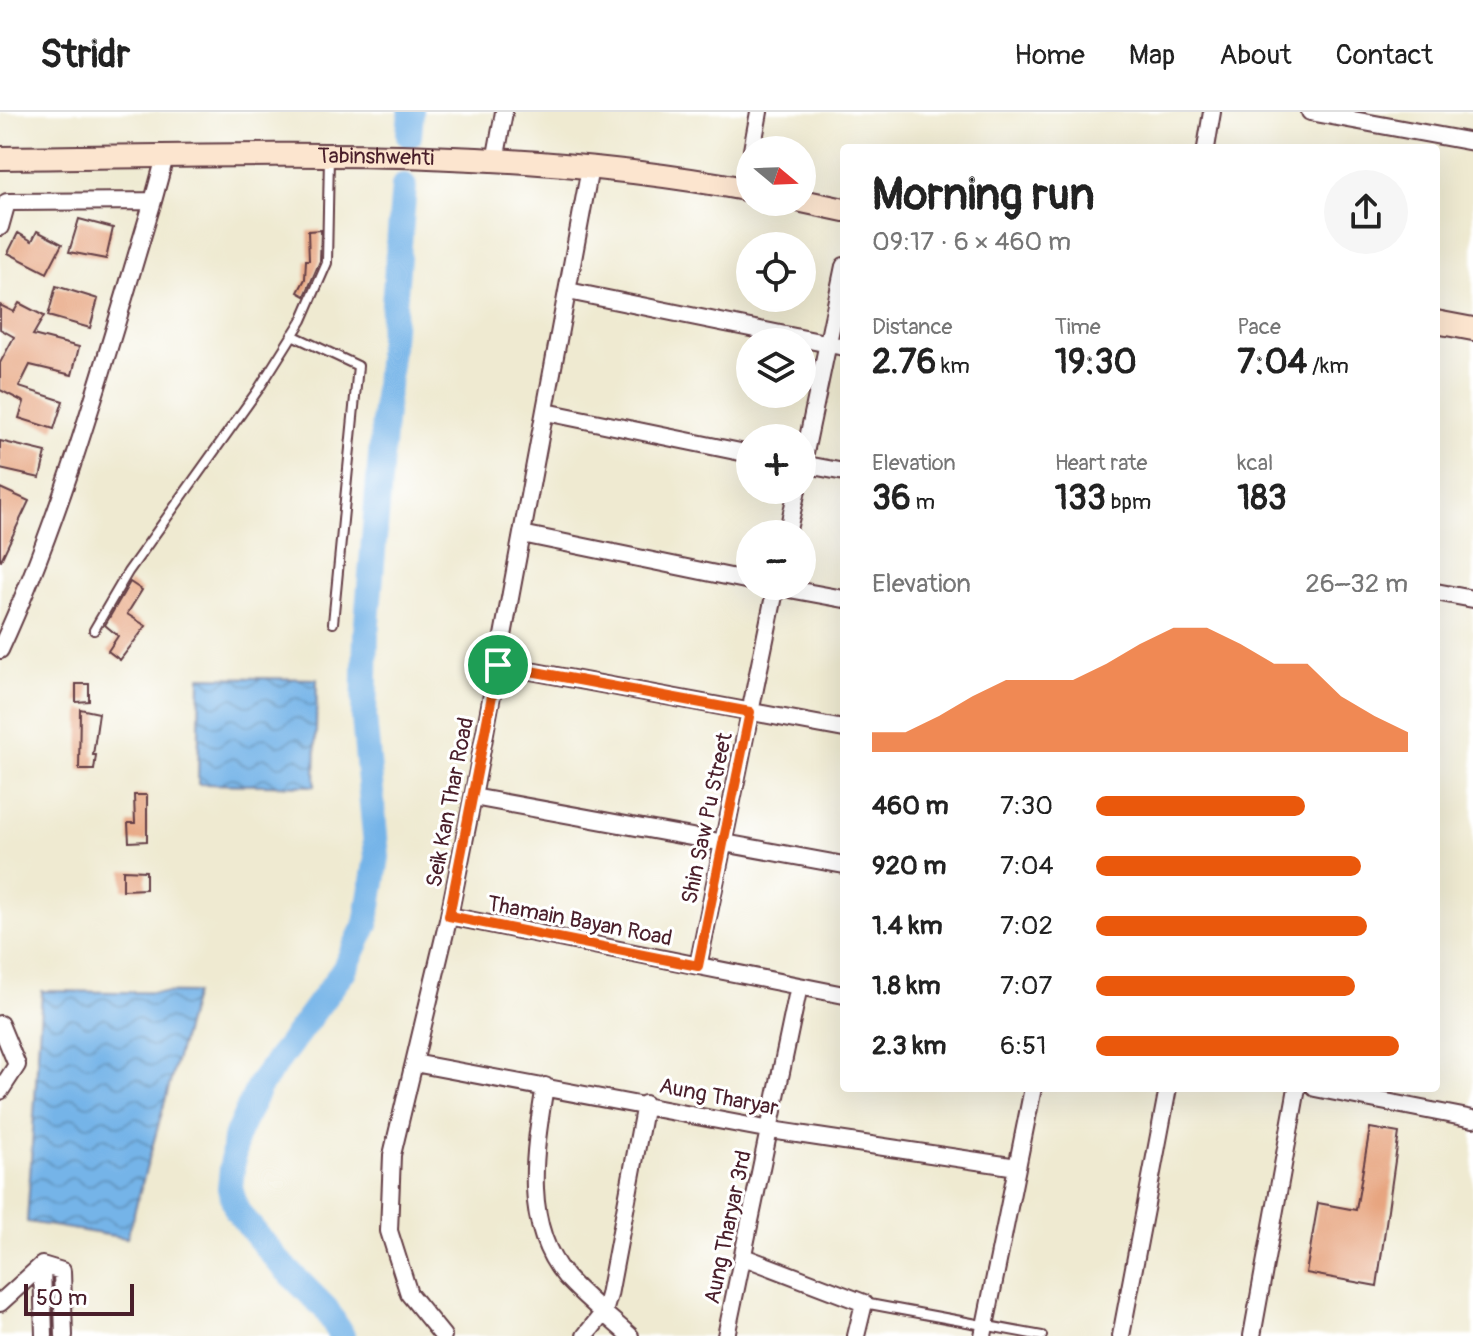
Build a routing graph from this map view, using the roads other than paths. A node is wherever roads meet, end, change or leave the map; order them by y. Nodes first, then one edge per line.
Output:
1 (504, 112) edge
2 (759, 112) edge
3 (1212, 112) edge
4 (1310, 112) edge
5 (755, 136) edge
6 (1473, 142) edge
7 (1207, 144) edge
8 (329, 152) junction
9 (165, 157) junction
10 (0, 158) edge
11 (495, 161) junction
12 (590, 168) junction
13 (736, 188) edge
14 (153, 201) junction
15 (816, 204) edge
16 (840, 209) edge
17 (0, 227) edge
18 (568, 291) junction
19 (840, 306) edge
20 (1440, 323) edge
21 (1473, 329) edge
22 (292, 335) junction
23 (836, 345) edge
24 (546, 412) junction
25 (814, 424) edge
26 (736, 451) edge
27 (816, 467) edge
28 (840, 471) edge
29 (522, 534) junction
30 (736, 578) edge
31 (1440, 593) edge
32 (816, 594) edge
33 (840, 598) edge
34 (1473, 599) edge
35 (772, 600) edge
36 (333, 623) dead end
37 (94, 630) dead end
38 (0, 650) edge
39 (498, 665) junction
40 (750, 712) junction
41 (840, 728) edge
42 (473, 797) junction
43 (724, 841) junction
44 (840, 864) edge
45 (449, 916) junction
46 (698, 966) junction
47 (799, 986) junction
48 (840, 994) edge
49 (0, 1024) edge
50 (414, 1063) junction
51 (545, 1086) junction
52 (0, 1091) edge
53 (1032, 1092) edge
54 (1167, 1092) edge
55 (1296, 1092) edge
56 (1335, 1092) edge
57 (645, 1104) junction
58 (1473, 1119) edge
59 (771, 1130) junction
60 (1017, 1167) junction
61 (744, 1257) junction
62 (42, 1265) junction
63 (0, 1303) edge
64 (864, 1303) junction
65 (604, 1312) junction
66 (984, 1331) edge
67 (44, 1336) edge
68 (64, 1336) edge
69 (443, 1336) edge
70 (585, 1336) edge
71 (630, 1336) edge
72 (726, 1336) edge
73 (856, 1336) edge
74 (1042, 1336) edge
75 (1121, 1336) edge
76 (1252, 1336) edge

1 - 11 street
2 - 5 street
3 - 7 street
4 - 6 street
8 - 9 main road, Tabinshwehti
8 - 11 main road, Tabinshwehti
8 - 22 lane
9 - 10 main road, Tabinshwehti
9 - 14 street
11 - 12 main road, Tabinshwehti
12 - 13 main road, Tabinshwehti
12 - 18 street, Seik Kan Thar Road
14 - 17 street
14 - 38 street
15 - 16 main road
18 - 23 street
18 - 24 street, Seik Kan Thar Road
19 - 23 street
20 - 21 main road
22 - 36 lane
22 - 37 lane
23 - 25 street
24 - 26 street
24 - 29 street, Seik Kan Thar Road
27 - 28 street
29 - 30 street
29 - 39 street, Seik Kan Thar Road
31 - 34 street
32 - 33 street
35 - 40 street, Shin Saw Pu Street
39 - 40 street
39 - 42 street, Seik Kan Thar Road
40 - 41 street
40 - 43 street, Shin Saw Pu Street
42 - 43 street
42 - 45 street, Seik Kan Thar Road
43 - 44 street
43 - 46 street, Shin Saw Pu Street
45 - 46 street, Thamain Bayan Road
45 - 50 street, Seik Kan Thar Road
46 - 47 street, Thamain Bayan Road
47 - 48 street, Thamain Bayan Road
47 - 59 street, Aung Tharyar 3rd
49 - 52 street
50 - 51 street, Aung Tharyar
50 - 69 street, Seik Kan Thar Road
51 - 57 street, Aung Tharyar
51 - 65 street
53 - 60 street
54 - 75 street
55 - 76 street
56 - 58 street
57 - 59 street, Aung Tharyar
57 - 65 street
59 - 60 street, Aung Tharyar
59 - 61 street, Aung Tharyar 3rd
60 - 66 street
61 - 64 street
61 - 72 street, Aung Tharyar 3rd
62 - 63 street
62 - 67 street
62 - 68 street
64 - 66 lane
64 - 73 street
65 - 70 street
65 - 71 street
66 - 74 lane

